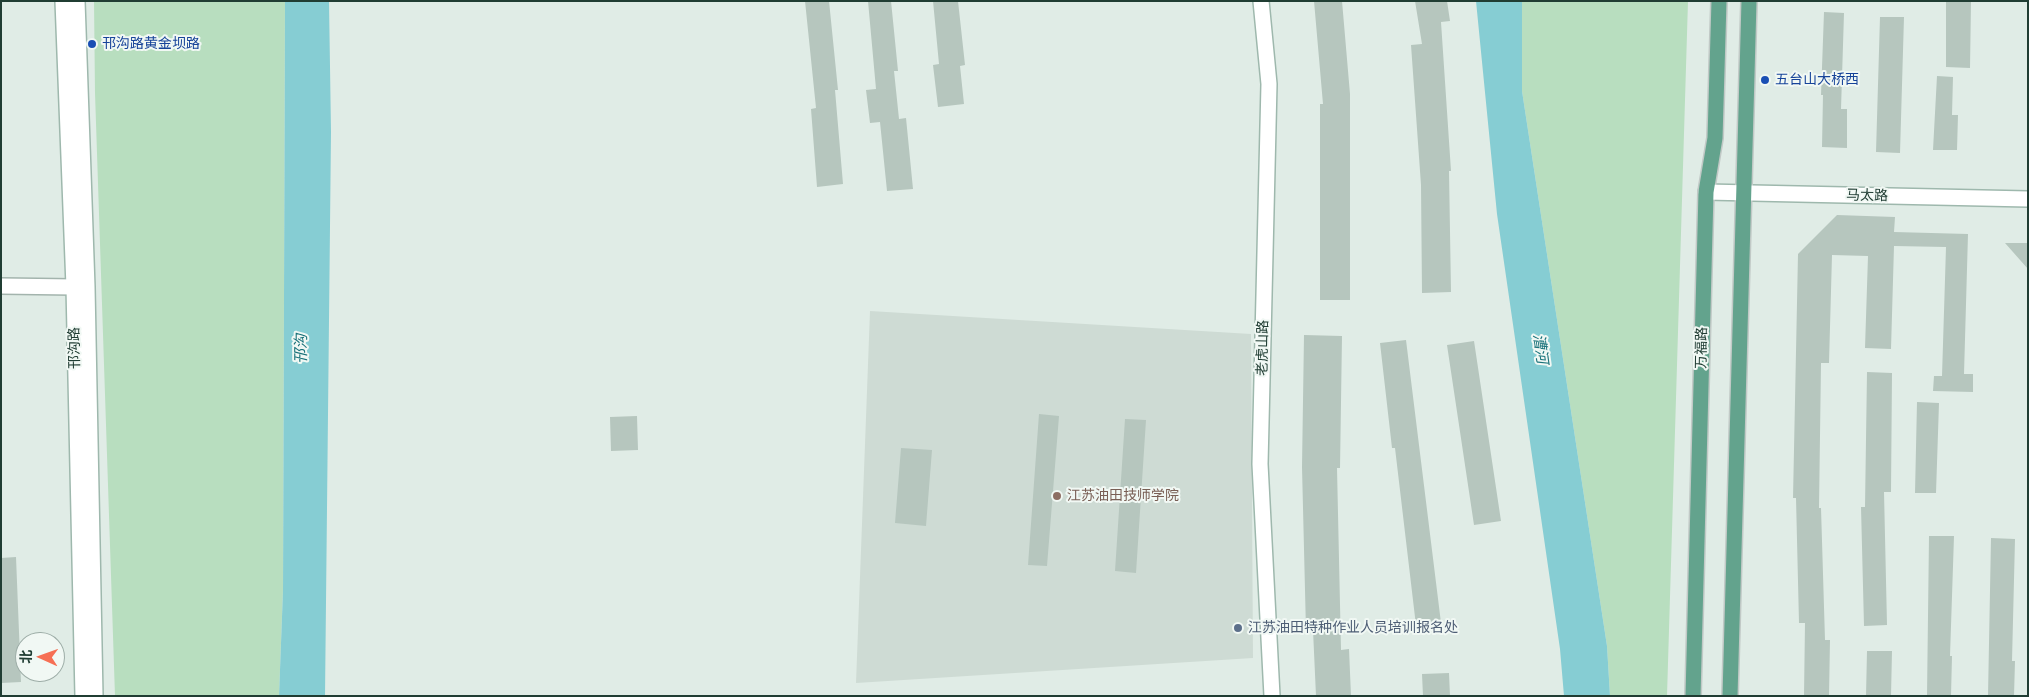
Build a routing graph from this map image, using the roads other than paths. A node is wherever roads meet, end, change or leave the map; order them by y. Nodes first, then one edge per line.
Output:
1 (63, 1) edge
2 (78, 1) edge
3 (1261, 1) edge
4 (1719, 1) edge
5 (1749, 1) edge
6 (1706, 192) junction
7 (1743, 193) junction
8 (2028, 199) edge
9 (1, 286) edge
10 (74, 287) junction
11 (83, 696) edge
12 (95, 696) edge
13 (1272, 696) edge
14 (1693, 696) edge
15 (1730, 696) edge

1 - 10 main road, 邗沟路
2 - 12 main road, 邗沟路
3 - 13 main road, 老虎山路
4 - 6 main road, 万福路
5 - 7 main road
6 - 7 main road, 马太路
6 - 14 main road, 万福路
7 - 8 main road, 马太路
7 - 15 main road
9 - 10 main road
10 - 11 main road, 邗沟路

